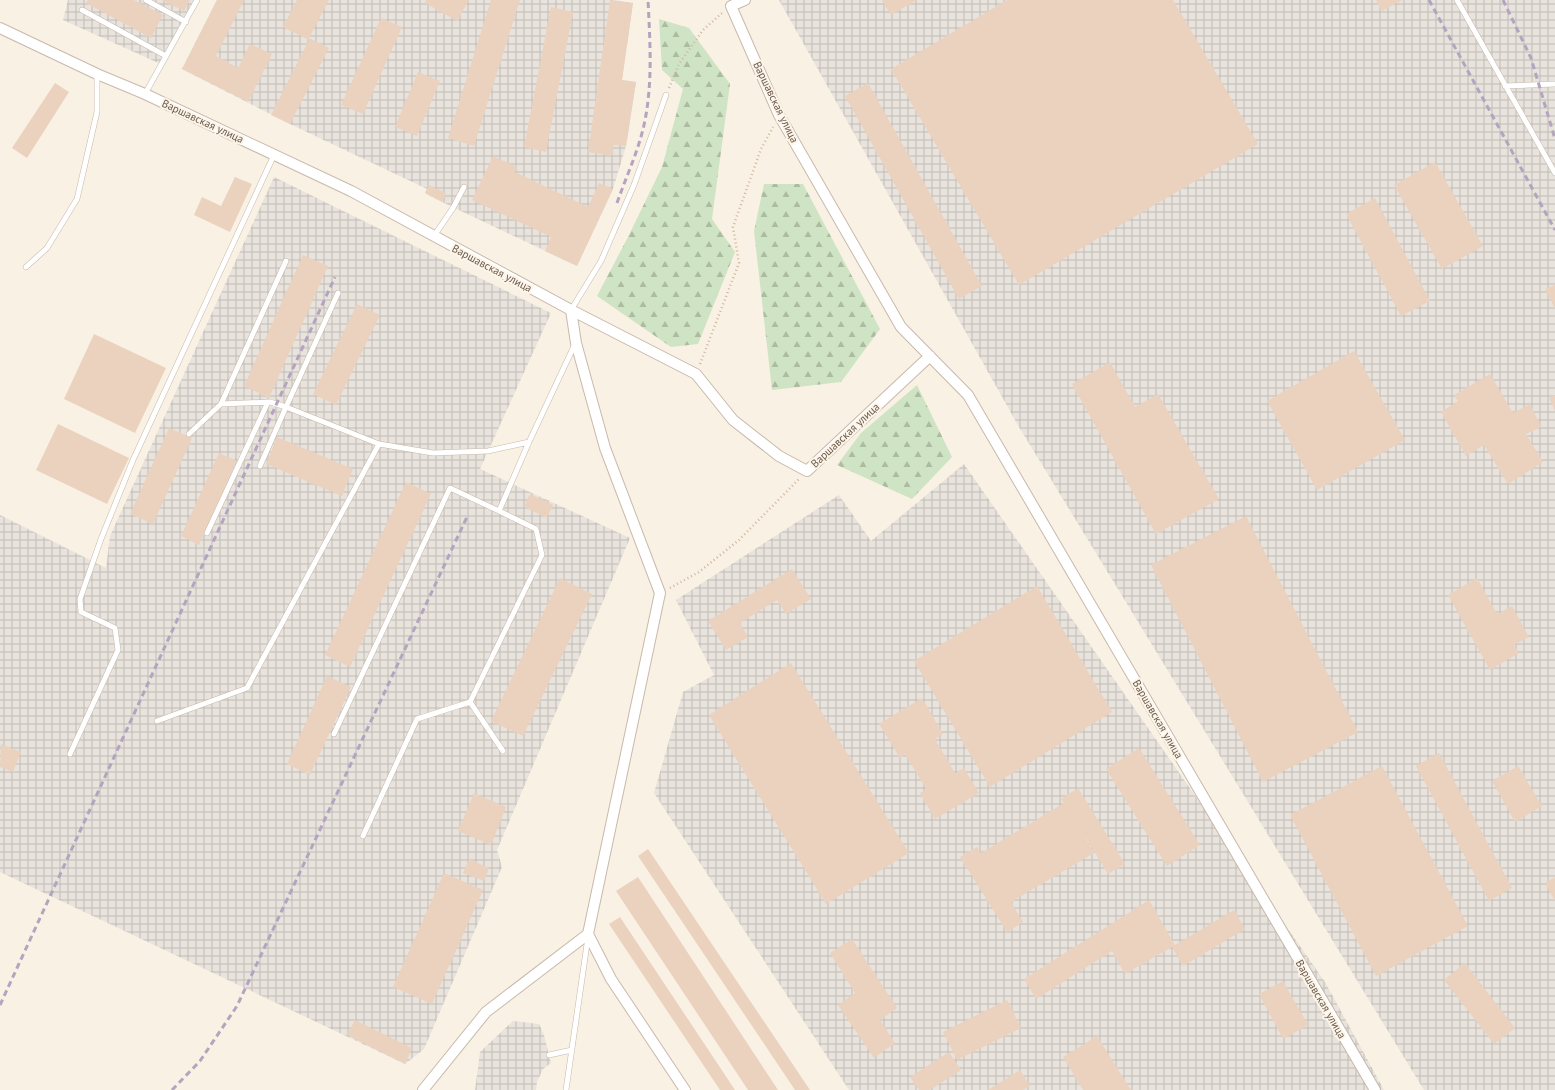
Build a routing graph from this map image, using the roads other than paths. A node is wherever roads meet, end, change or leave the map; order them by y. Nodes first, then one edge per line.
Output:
1 (146, 0) edge
2 (198, 0) edge
3 (745, 0) edge
4 (1457, 0) edge
5 (82, 10) dead end
6 (186, 22) junction
7 (0, 28) edge
8 (166, 56) junction
9 (97, 74) junction
10 (1555, 84) edge
11 (1505, 86) junction
12 (145, 94) junction
13 (666, 95) road end
14 (274, 155) junction
15 (1555, 173) edge
16 (464, 187) dead end
17 (434, 236) junction
18 (286, 261) dead end
19 (26, 267) dead end
20 (338, 293) dead end
21 (571, 310) junction
22 (576, 343) junction
23 (930, 356) junction
24 (268, 402) junction
25 (221, 404) junction
26 (286, 407) junction
27 (189, 434) dead end
28 (529, 442) junction
29 (379, 444) junction
30 (260, 466) dead end
31 (499, 511) junction
32 (207, 533) dead end
33 (470, 702) junction
34 (157, 721) dead end
35 (334, 734) dead end
36 (503, 751) dead end
37 (70, 754) dead end
38 (362, 836) dead end
39 (588, 934) junction
40 (572, 1050) junction
41 (549, 1055) dead end
42 (423, 1090) edge
43 (566, 1090) edge
44 (685, 1090) edge
45 (1375, 1090) edge

1 - 6 lane
2 - 6 lane
3 - 23 street, Варшавская улица
4 - 11 lane
5 - 8 lane
6 - 8 lane
7 - 9 street, Варшавская улица
8 - 12 lane
9 - 12 street, Варшавская улица
9 - 19 lane
10 - 11 lane
11 - 15 lane
12 - 14 street, Варшавская улица
13 - 21 lane
14 - 17 street, Варшавская улица
14 - 37 lane
16 - 17 lane
17 - 21 street, Варшавская улица
18 - 25 lane
20 - 26 lane
21 - 22 street
21 - 23 street, Варшавская улица
22 - 28 lane
22 - 39 street
23 - 45 street, Варшавская улица
24 - 25 lane
24 - 26 lane
24 - 32 lane
25 - 27 lane
26 - 29 lane
26 - 30 lane
28 - 29 lane
28 - 31 lane
29 - 34 lane
31 - 33 lane
31 - 35 lane
33 - 36 lane
33 - 38 lane
39 - 40 lane
39 - 42 street
39 - 44 street
40 - 41 lane
40 - 43 lane

